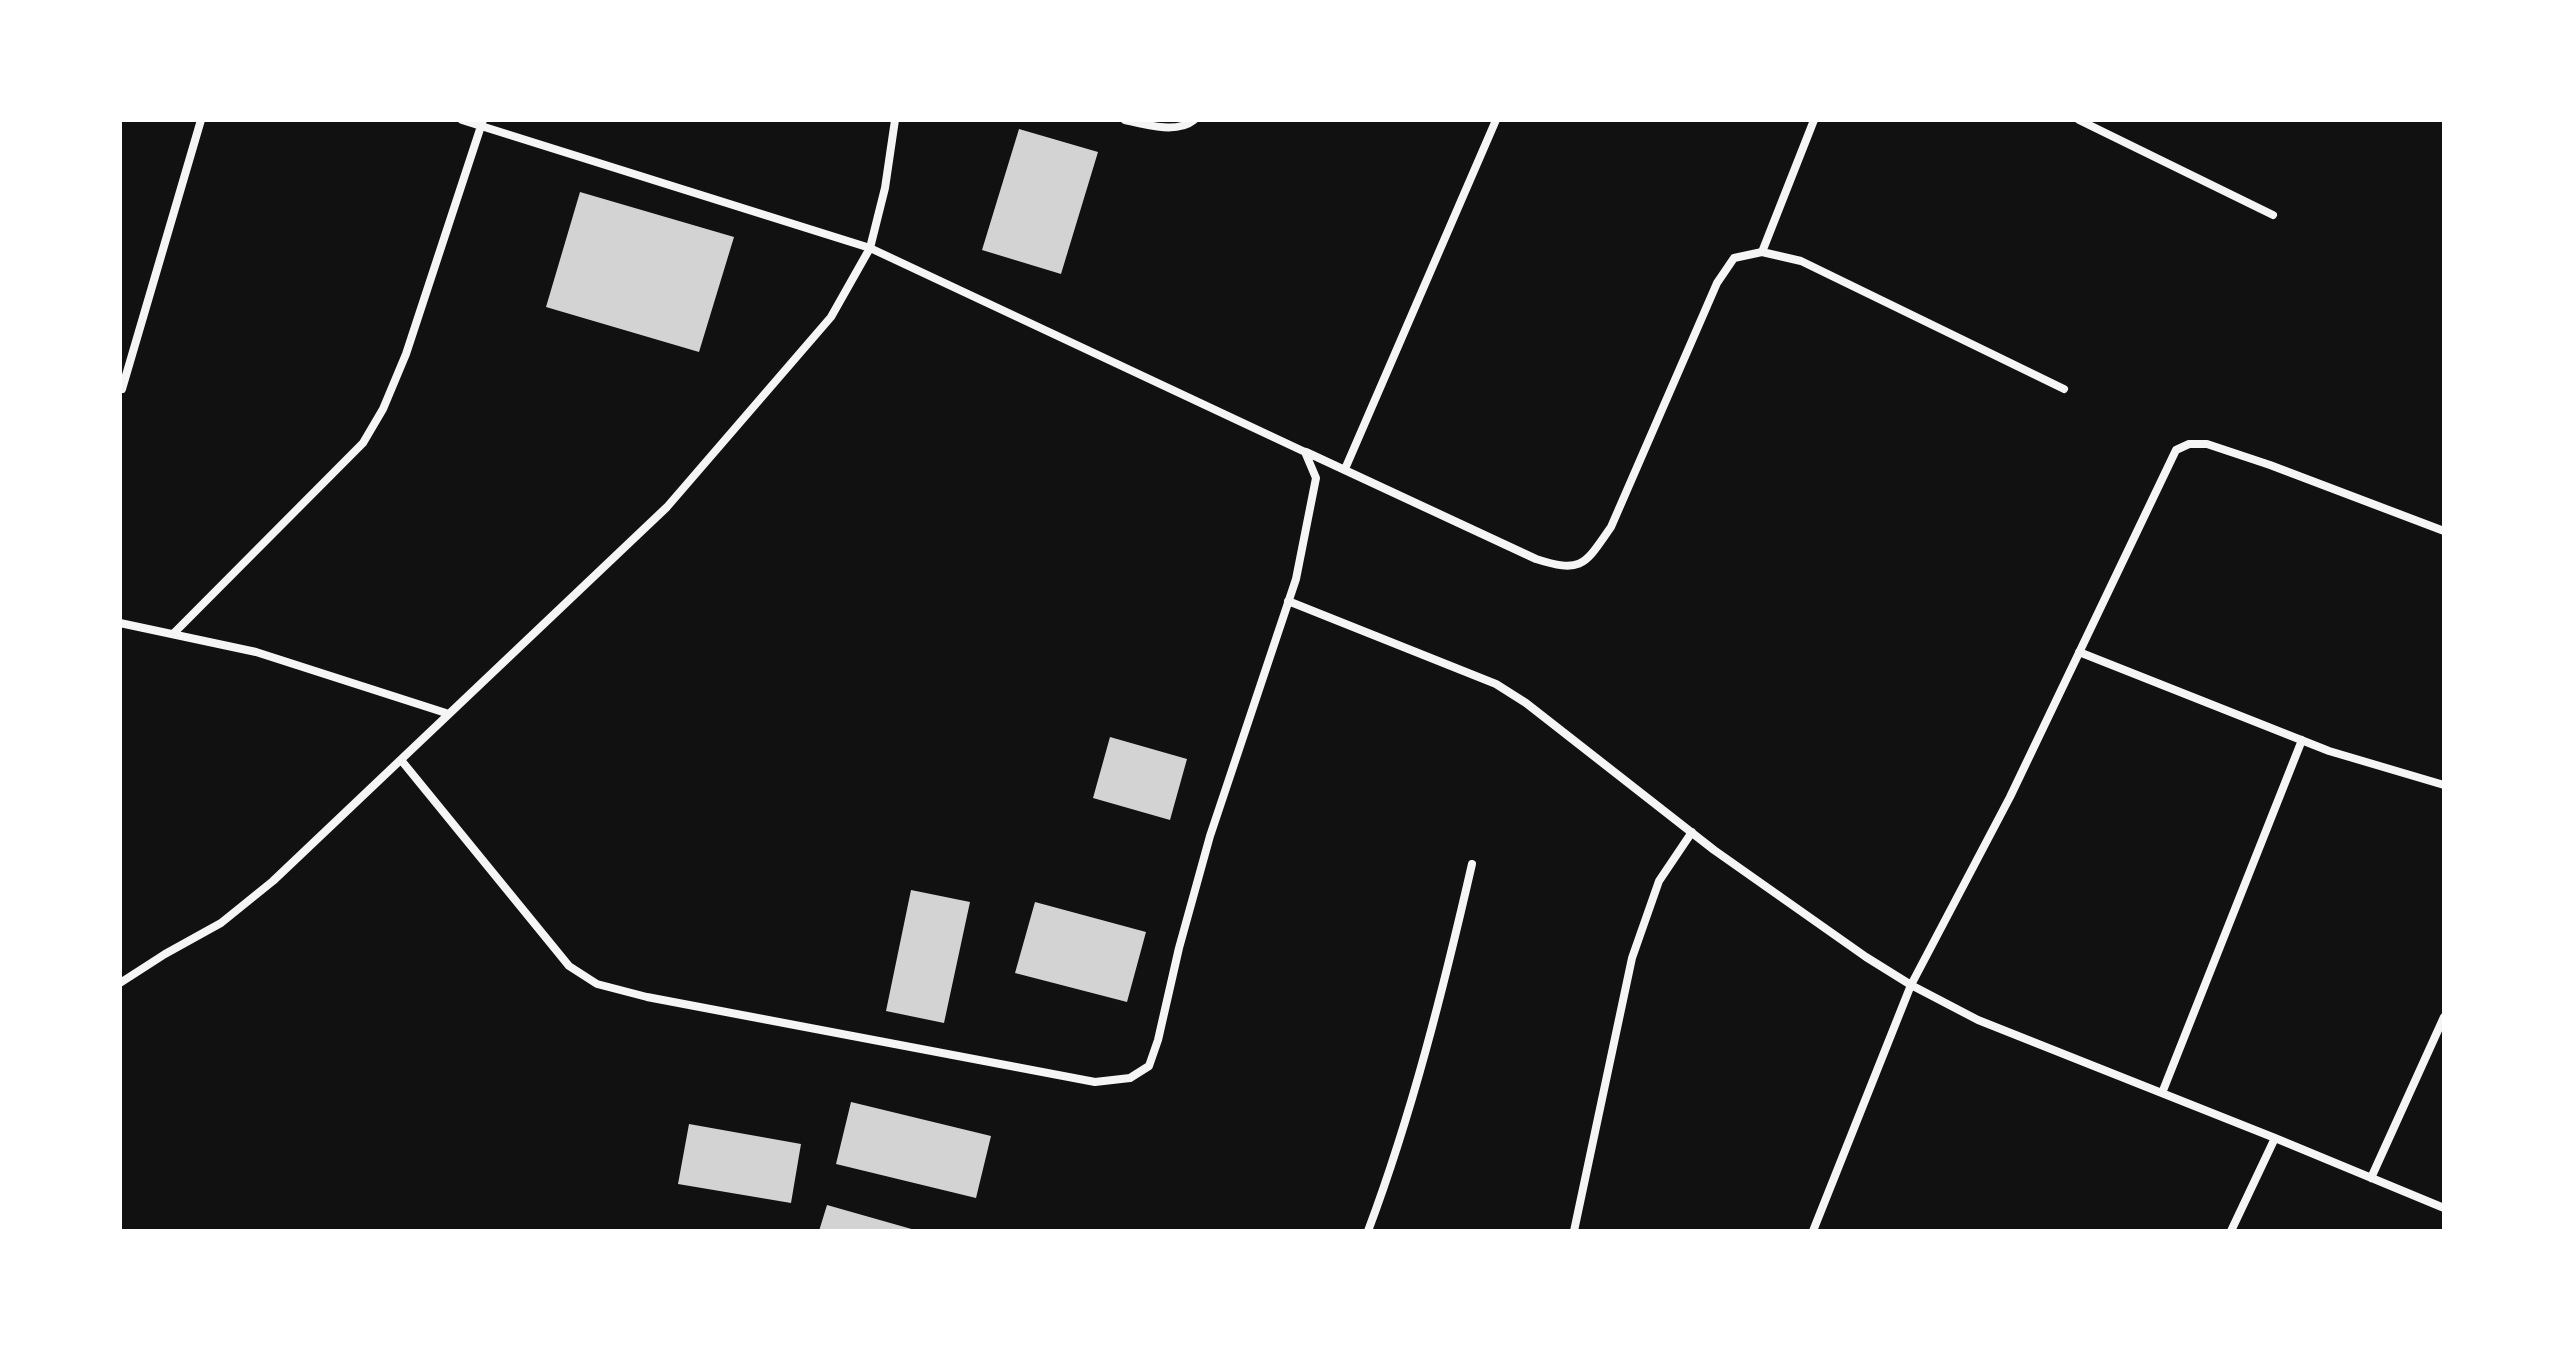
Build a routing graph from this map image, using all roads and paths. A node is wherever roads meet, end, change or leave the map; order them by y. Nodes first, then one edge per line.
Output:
1 (201, 120) edge
2 (462, 120) edge
3 (895, 120) edge
4 (1125, 120) edge
5 (1194, 120) edge
6 (1496, 120) edge
7 (1814, 120) edge
8 (2079, 120) edge
9 (482, 123) edge
10 (2273, 215) dead end
11 (870, 248) junction
12 (1762, 252) junction
13 (122, 389) edge
14 (2064, 389) dead end
15 (1305, 452) junction
16 (1345, 469) junction
17 (2444, 531) edge
18 (1288, 601) junction
19 (120, 623) edge
20 (173, 634) junction
21 (2079, 652) junction
22 (449, 714) junction
23 (2302, 740) junction
24 (401, 760) junction
25 (2444, 785) edge
26 (1692, 832) junction
27 (1472, 864) dead end
28 (120, 983) edge
29 (1911, 985) junction
30 (2444, 1017) edge
31 (2162, 1093) junction
32 (2275, 1138) junction
33 (2371, 1178) junction
34 (2444, 1208) edge
35 (1368, 1231) edge
36 (1574, 1231) edge
37 (1813, 1231) edge
38 (2231, 1231) edge

1 - 13 street
2 - 9 street
3 - 11 street
4 - 5 street
6 - 16 street
7 - 12 street
8 - 10 street
9 - 11 street
9 - 20 street
11 - 15 street
11 - 22 street
12 - 14 street
12 - 16 street
15 - 16 street
15 - 18 street
17 - 21 street
18 - 24 street
18 - 26 street
19 - 20 street
20 - 22 street
21 - 23 street
21 - 29 street
22 - 24 street
23 - 25 street
23 - 31 street
24 - 28 street
26 - 29 street
26 - 36 street
27 - 35 street
29 - 31 street
29 - 37 street
30 - 33 street
31 - 32 street
32 - 33 street
32 - 38 street
33 - 34 street

